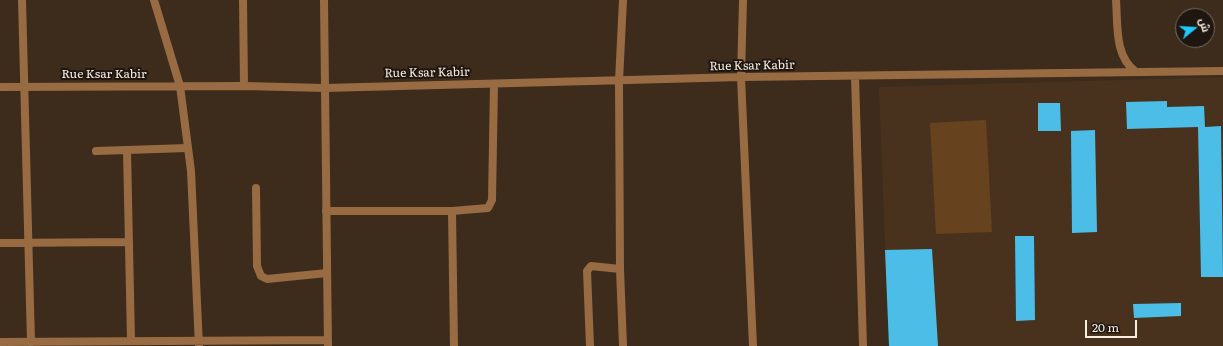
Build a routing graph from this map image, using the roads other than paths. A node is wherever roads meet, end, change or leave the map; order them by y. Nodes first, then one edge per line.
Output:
1 (22, 0) edge
2 (154, 0) edge
3 (243, 0) edge
4 (324, 0) edge
5 (622, 0) edge
6 (743, 0) edge
7 (1116, 0) edge
8 (1223, 71) edge
9 (1136, 72) junction
10 (856, 76) junction
11 (741, 77) junction
12 (619, 81) junction
13 (494, 84) junction
14 (0, 86) edge
15 (23, 86) junction
16 (180, 86) junction
17 (244, 86) junction
18 (325, 88) junction
19 (187, 148) junction
20 (127, 150) junction
21 (96, 151) dead end
22 (256, 188) dead end
23 (326, 211) junction
24 (452, 211) junction
25 (129, 242) junction
26 (0, 243) edge
27 (28, 243) junction
28 (620, 269) junction
29 (327, 274) junction
30 (131, 341) junction
31 (0, 342) edge
32 (31, 342) junction
33 (328, 343) edge
34 (94, 344) edge
35 (199, 344) edge
36 (454, 346) edge
37 (590, 346) edge
38 (623, 346) edge
39 (754, 346) edge
40 (863, 346) edge

1 - 15 street
2 - 16 street
3 - 17 street
4 - 18 street
5 - 12 street
6 - 11 street
7 - 9 street
8 - 9 street, Rue Ksar Kabir
9 - 10 street, Rue Ksar Kabir
10 - 11 street, Rue Ksar Kabir
10 - 40 street
11 - 12 street, Rue Ksar Kabir
11 - 39 street
12 - 13 street, Rue Ksar Kabir
12 - 28 street
13 - 18 street, Rue Ksar Kabir
13 - 24 street
14 - 15 street, Rue Ksar Kabir
15 - 16 street, Rue Ksar Kabir
15 - 27 street
16 - 17 street, Rue Ksar Kabir
16 - 19 street
17 - 18 street, Rue Ksar Kabir
18 - 23 street
19 - 20 street
19 - 35 street
20 - 21 street
20 - 25 street
22 - 29 street
23 - 24 street
23 - 29 street
24 - 36 street
25 - 27 street
25 - 30 street
26 - 27 street
27 - 32 street
28 - 37 street
28 - 38 street
29 - 33 street
30 - 34 street
30 - 35 street
31 - 32 street
32 - 34 street
33 - 35 street

